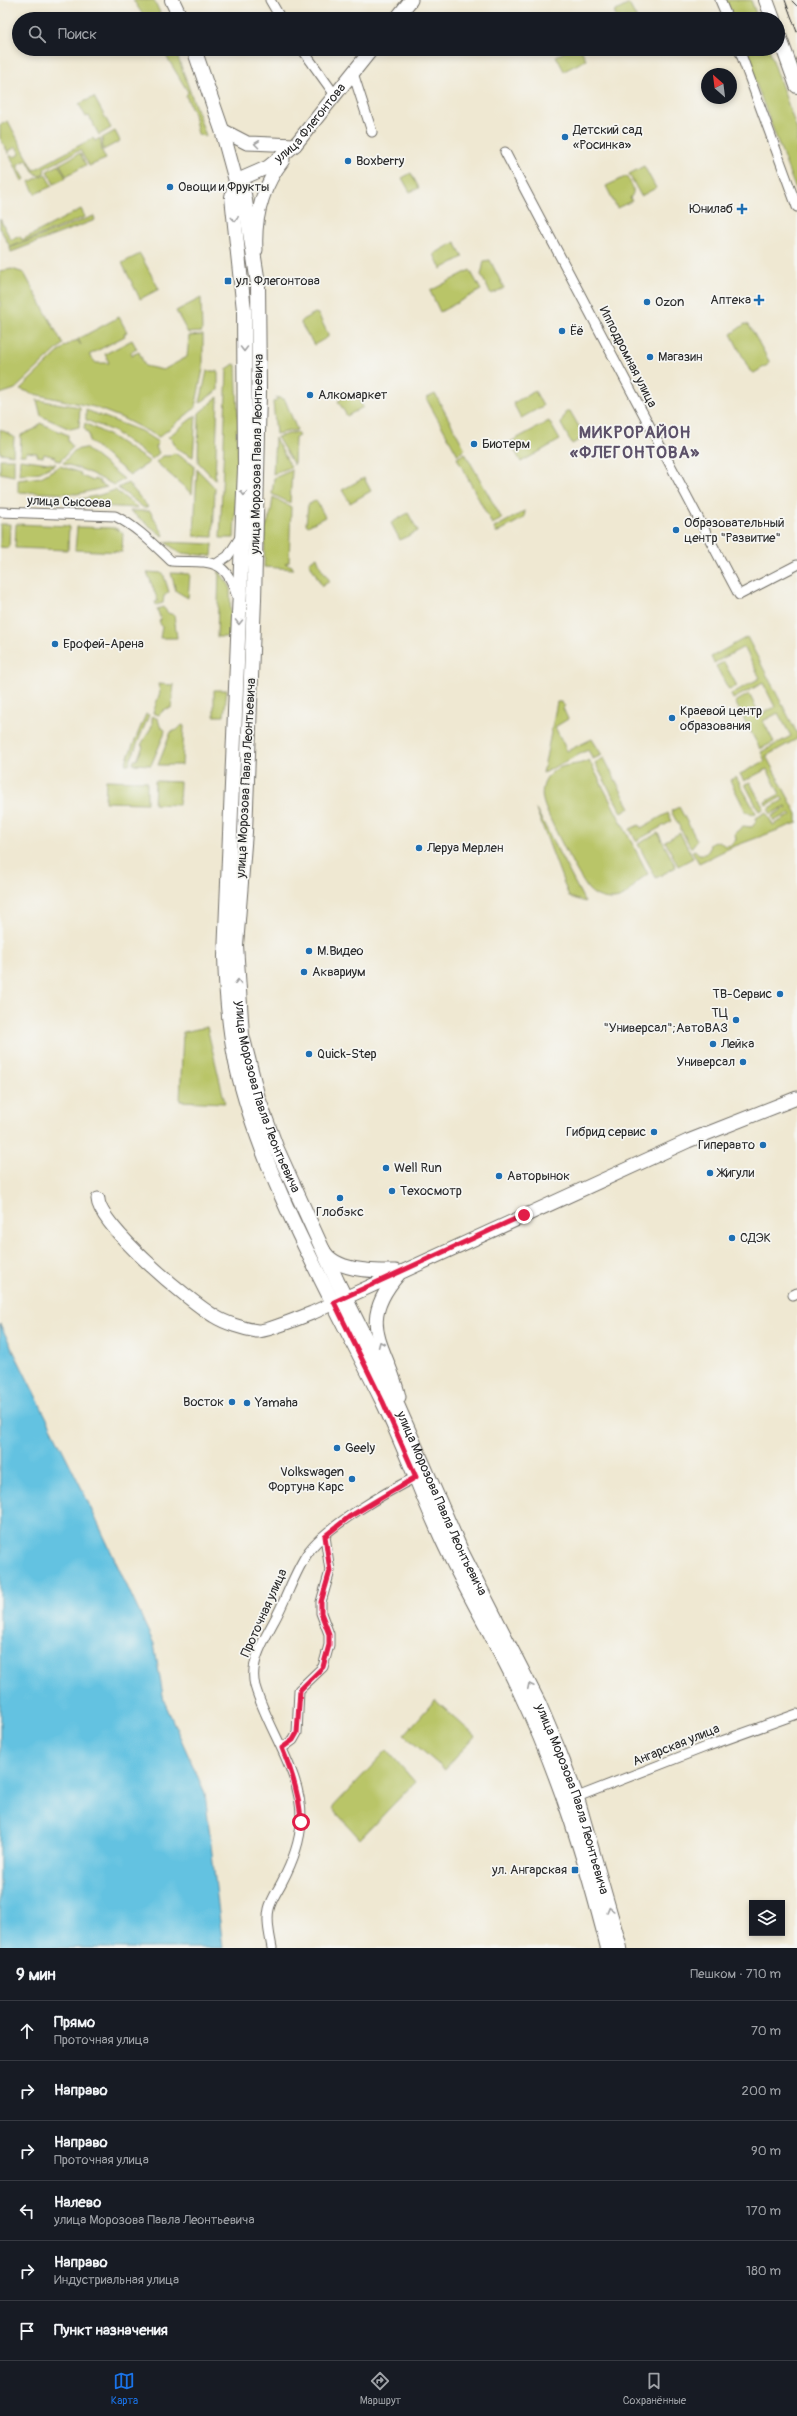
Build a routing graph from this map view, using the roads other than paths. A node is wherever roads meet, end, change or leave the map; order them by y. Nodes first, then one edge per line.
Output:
1 (172, 0) edge
2 (270, 0) edge
3 (720, 0) edge
4 (766, 0) edge
5 (408, 1) edge
6 (178, 12) edge
7 (277, 12) edge
8 (401, 12) edge
9 (725, 12) edge
10 (770, 12) edge
11 (785, 53) edge
12 (196, 56) edge
13 (307, 56) edge
14 (366, 56) edge
15 (742, 56) edge
16 (353, 73) junction
17 (797, 86) edge
18 (335, 95) junction
19 (222, 130) junction
20 (372, 132) dead end
21 (296, 145) junction
22 (506, 152) dead end
23 (236, 181) junction
24 (797, 206) edge
25 (257, 271) junction
26 (0, 512) edge
27 (244, 531) junction
28 (216, 564) junction
29 (797, 565) edge
30 (239, 605) junction
31 (797, 1098) edge
32 (98, 1199) dead end
33 (312, 1226) junction
34 (402, 1270) junction
35 (340, 1300) junction
36 (405, 1422) junction
37 (416, 1477) junction
38 (325, 1536) junction
39 (797, 1714) edge
40 (282, 1748) junction
41 (571, 1800) junction
42 (272, 1948) edge
43 (608, 1948) edge
44 (620, 1948) edge

1 - 6 main road
2 - 7 street
3 - 9 street
4 - 10 main road
5 - 8 main road
11 - 17 main road
12 - 19 main road, улица Морозова Павла Леонтьевича
13 - 18 street
14 - 16 main road, улица Флегонтова
15 - 24 street
16 - 18 main road, улица Флегонтова
16 - 20 street
18 - 21 main road, улица Флегонтова
21 -> 19 main road
19 - 23 main road, улица Морозова Павла Леонтьевича
21 - 23 main road, улица Флегонтова
21 - 25 main road
22 - 29 street, Ипподромная улица
23 - 25 main road, улица Морозова Павла Леонтьевича
23 -> 27 main road, улица Морозова Павла Леонтьевича
33 -> 25 main road, улица Морозова Павла Леонтьевича
26 - 28 street, улица Сысоева
27 - 28 street
27 - 30 main road, улица Морозова Павла Леонтьевича
28 - 30 street
30 -> 35 main road, улица Морозова Павла Леонтьевича
31 - 34 main road
32 - 35 main road
33 - 34 main road
33 - 35 main road, улица Морозова Павла Леонтьевича
34 - 35 main road
36 -> 34 main road
35 - 36 main road, улица Морозова Павла Леонтьевича
35 - 37 main road, улица Морозова Павла Леонтьевича
41 -> 36 main road, улица Морозова Павла Леонтьевича
37 - 38 street, Проточная улица
37 - 41 main road, улица Морозова Павла Леонтьевича
38 - 40 street
38 - 40 street, Проточная улица
39 - 41 street, Ангарская улица
40 - 42 street, Проточная улица
41 - 43 main road, улица Морозова Павла Леонтьевича
44 -> 41 main road, улица Морозова Павла Леонтьевича

